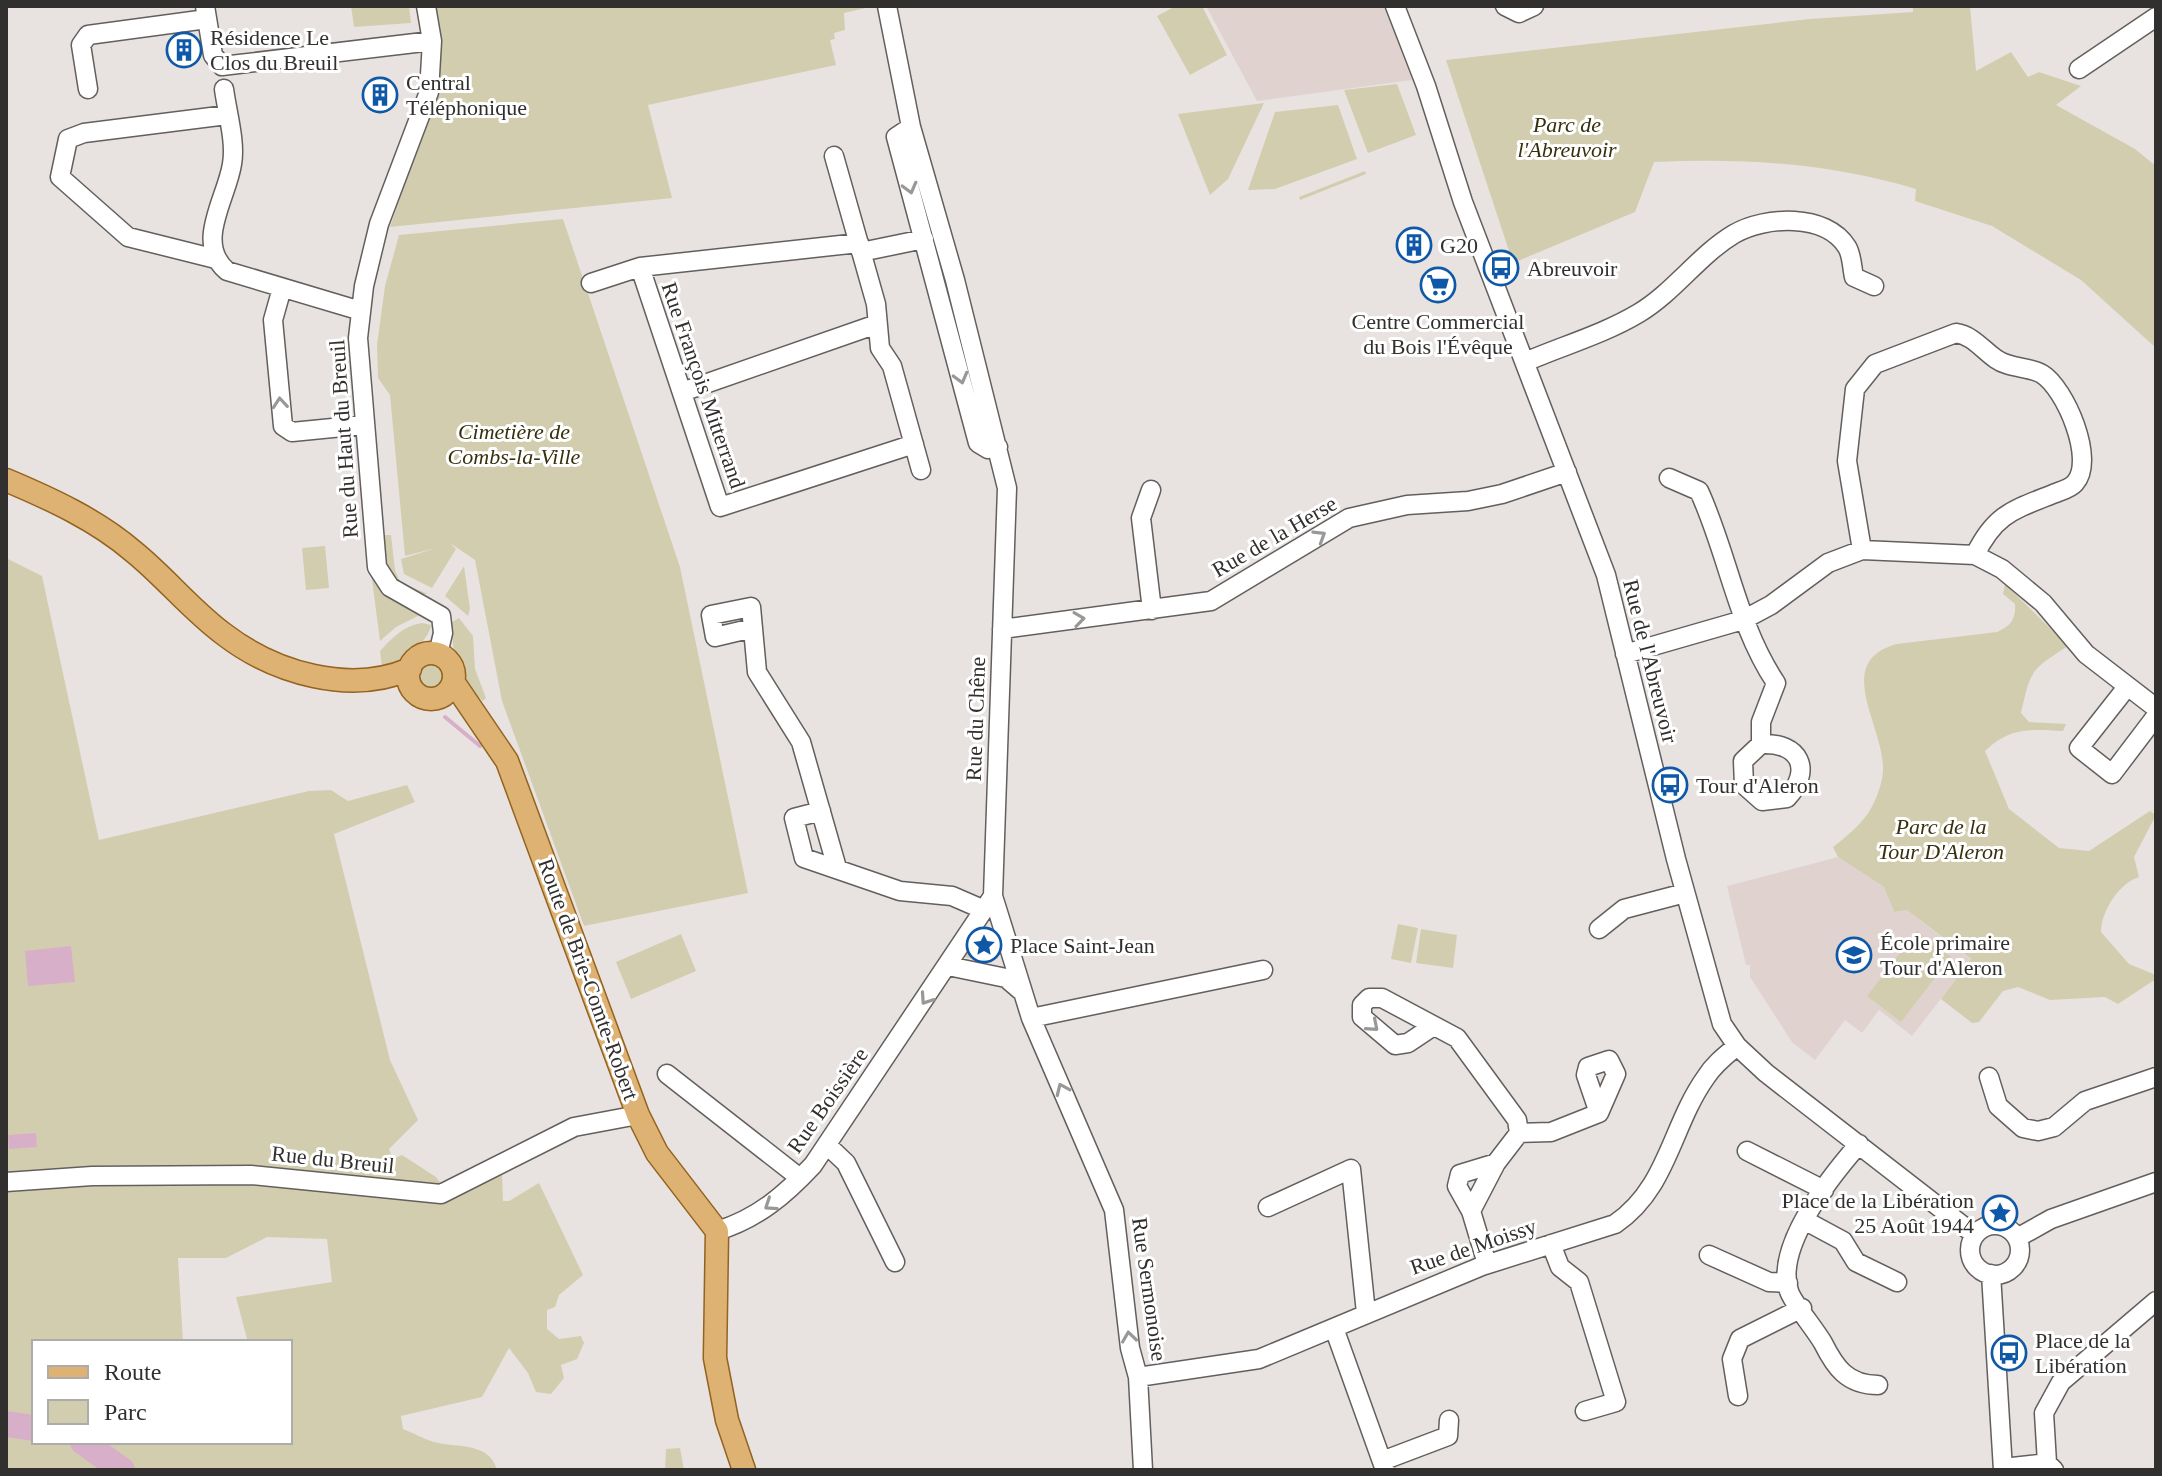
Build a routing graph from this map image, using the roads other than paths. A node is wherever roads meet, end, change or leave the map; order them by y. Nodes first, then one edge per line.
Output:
1 (426, 6) edge
2 (887, 6) edge
3 (1395, 6) edge
4 (1505, 6) edge
5 (1534, 6) edge
6 (206, 12) edge
7 (2156, 17) edge
8 (432, 41) junction
9 (2079, 69) dead end
10 (88, 89) dead end
11 (224, 89) dead end
12 (227, 115) junction
13 (911, 127) junction
14 (834, 156) dead end
15 (924, 239) junction
16 (860, 247) junction
17 (216, 259) junction
18 (640, 267) junction
19 (591, 283) dead end
20 (1874, 286) dead end
21 (282, 288) junction
22 (361, 311) junction
23 (877, 324) junction
24 (1525, 362) junction
25 (682, 392) junction
26 (363, 425) junction
27 (914, 444) junction
28 (998, 447) junction
29 (921, 470) dead end
30 (1567, 472) junction
31 (1669, 478) dead end
32 (6, 480) edge
33 (1151, 490) dead end
34 (1862, 550) junction
35 (1975, 555) junction
36 (1152, 610) junction
37 (1743, 620) junction
38 (753, 628) dead end
39 (1002, 629) junction
40 (438, 654) junction
41 (1625, 654) junction
42 (410, 669) junction
43 (356, 680) junction
44 (2127, 687) junction
45 (437, 692) junction
46 (2156, 708) edge
47 (2156, 716) edge
48 (1761, 744) dead end
49 (821, 811) junction
50 (837, 868) junction
51 (1685, 893) junction
52 (987, 903) junction
53 (1599, 929) dead end
54 (948, 966) junction
55 (1263, 970) dead end
56 (1020, 990) junction
57 (1031, 1018) junction
58 (1432, 1027) dead end
59 (1737, 1046) junction
60 (667, 1074) dead end
61 (1989, 1077) dead end
62 (2156, 1077) edge
63 (1599, 1113) dead end
64 (638, 1115) junction
65 (1519, 1133) junction
66 (1859, 1144) junction
67 (827, 1145) junction
68 (1747, 1151) dead end
69 (1496, 1163) junction
70 (800, 1178) junction
71 (6, 1182) edge
72 (2156, 1182) edge
73 (1824, 1190) junction
74 (1268, 1207) dead end
75 (1471, 1211) junction
76 (1804, 1220) junction
77 (717, 1231) junction
78 (1975, 1235) junction
79 (2017, 1238) junction
80 (1551, 1244) junction
81 (1709, 1255) dead end
82 (895, 1262) dead end
83 (1487, 1264) junction
84 (1991, 1274) junction
85 (1897, 1282) dead end
86 (1788, 1283) junction
87 (2156, 1301) edge
88 (1802, 1308) junction
89 (1366, 1313) junction
90 (1334, 1328) junction
91 (1138, 1377) junction
92 (1878, 1385) dead end
93 (1738, 1396) dead end
94 (1585, 1411) dead end
95 (1449, 1420) dead end
96 (1384, 1465) edge
97 (2051, 1467) edge
98 (2003, 1469) edge
99 (744, 1470) edge
100 (1143, 1470) edge

1 - 8 street, Rue du Haut du Breuil
2 - 13 street, Rue du Chêne
3 - 24 street, Rue de l'Abreuvoir
4 - 5 street
6 - 8 street
6 - 10 street
7 - 9 street
8 - 22 street, Rue du Haut du Breuil
11 - 12 street
12 - 17 street
12 - 17 street
13 -> 15 street, Rue du Chêne
13 - 28 street, Rue du Chêne
14 - 16 street
15 - 16 street, Rue François Mitterrand
15 -> 28 street, Rue du Chêne
16 - 18 street, Rue François Mitterrand
16 - 23 street
17 - 21 street
18 - 19 street, Rue François Mitterrand
18 - 25 street, Rue François Mitterrand
20 - 24 street
21 - 22 street
26 -> 21 street
22 - 26 street, Rue du Haut du Breuil
23 - 25 street
23 - 27 street
24 - 30 street, Rue de l'Abreuvoir
25 - 27 street, Rue François Mitterrand
26 - 40 street, Rue du Haut du Breuil
27 - 29 street
28 - 39 street, Rue du Chêne
36 -> 30 street, Rue de la Herse
30 - 41 street, Rue de l'Abreuvoir
31 - 37 street
32 - 43 main road
33 - 36 street
34 - 35 street
34 - 35 street
34 - 37 street
35 - 44 street
39 -> 36 street, Rue de la Herse
37 - 41 street
37 - 48 street
38 - 49 street
39 - 52 street, Rue du Chêne
40 - 42 main road
40 - 45 main road
41 - 51 street, Rue de l'Abreuvoir
42 - 43 main road
42 - 45 main road
43 - 45 main road
44 - 46 street
44 - 47 street
45 - 64 main road, Route de Brie-Comte-Robert
49 - 50 street
49 - 50 street
50 - 52 street
51 - 53 street
51 - 59 street, Rue de l'Abreuvoir
52 - 54 street, Rue Boissière
52 - 56 street, Rue du Chêne
54 - 56 street
54 -> 67 street, Rue Boissière
55 - 57 street
56 - 57 street, Rue Sermonoise
91 -> 57 street, Rue Sermonoise
58 - 65 street
59 - 66 street, Rue de l'Abreuvoir
59 - 80 street, Rue de Moissy
60 - 70 street
61 - 62 street
63 - 65 street
64 - 71 street, Rue du Breuil
64 - 77 main road, Route de Brie-Comte-Robert
65 - 69 street
66 - 73 street
66 - 78 street, Rue de l'Abreuvoir
67 - 70 street, Rue Boissière
67 - 82 street
68 - 73 street
69 - 75 street
69 - 75 street
70 -> 77 street, Rue Boissière
72 - 79 street
73 - 76 street
74 - 89 street
75 - 83 street
76 - 85 street
76 - 86 street
77 - 99 main road
78 - 79 street
78 - 84 street
79 - 84 street
80 - 83 street, Rue de Moissy
80 - 94 street
81 - 86 street
83 - 89 street, Rue de Moissy
84 - 98 street
86 - 88 street
87 - 97 street
88 - 92 street
88 - 93 street
89 - 90 street, Rue de Moissy
90 - 91 street, Rue de Moissy
90 - 96 street
91 - 100 street, Rue Sermonoise
95 - 96 street
97 - 98 street

